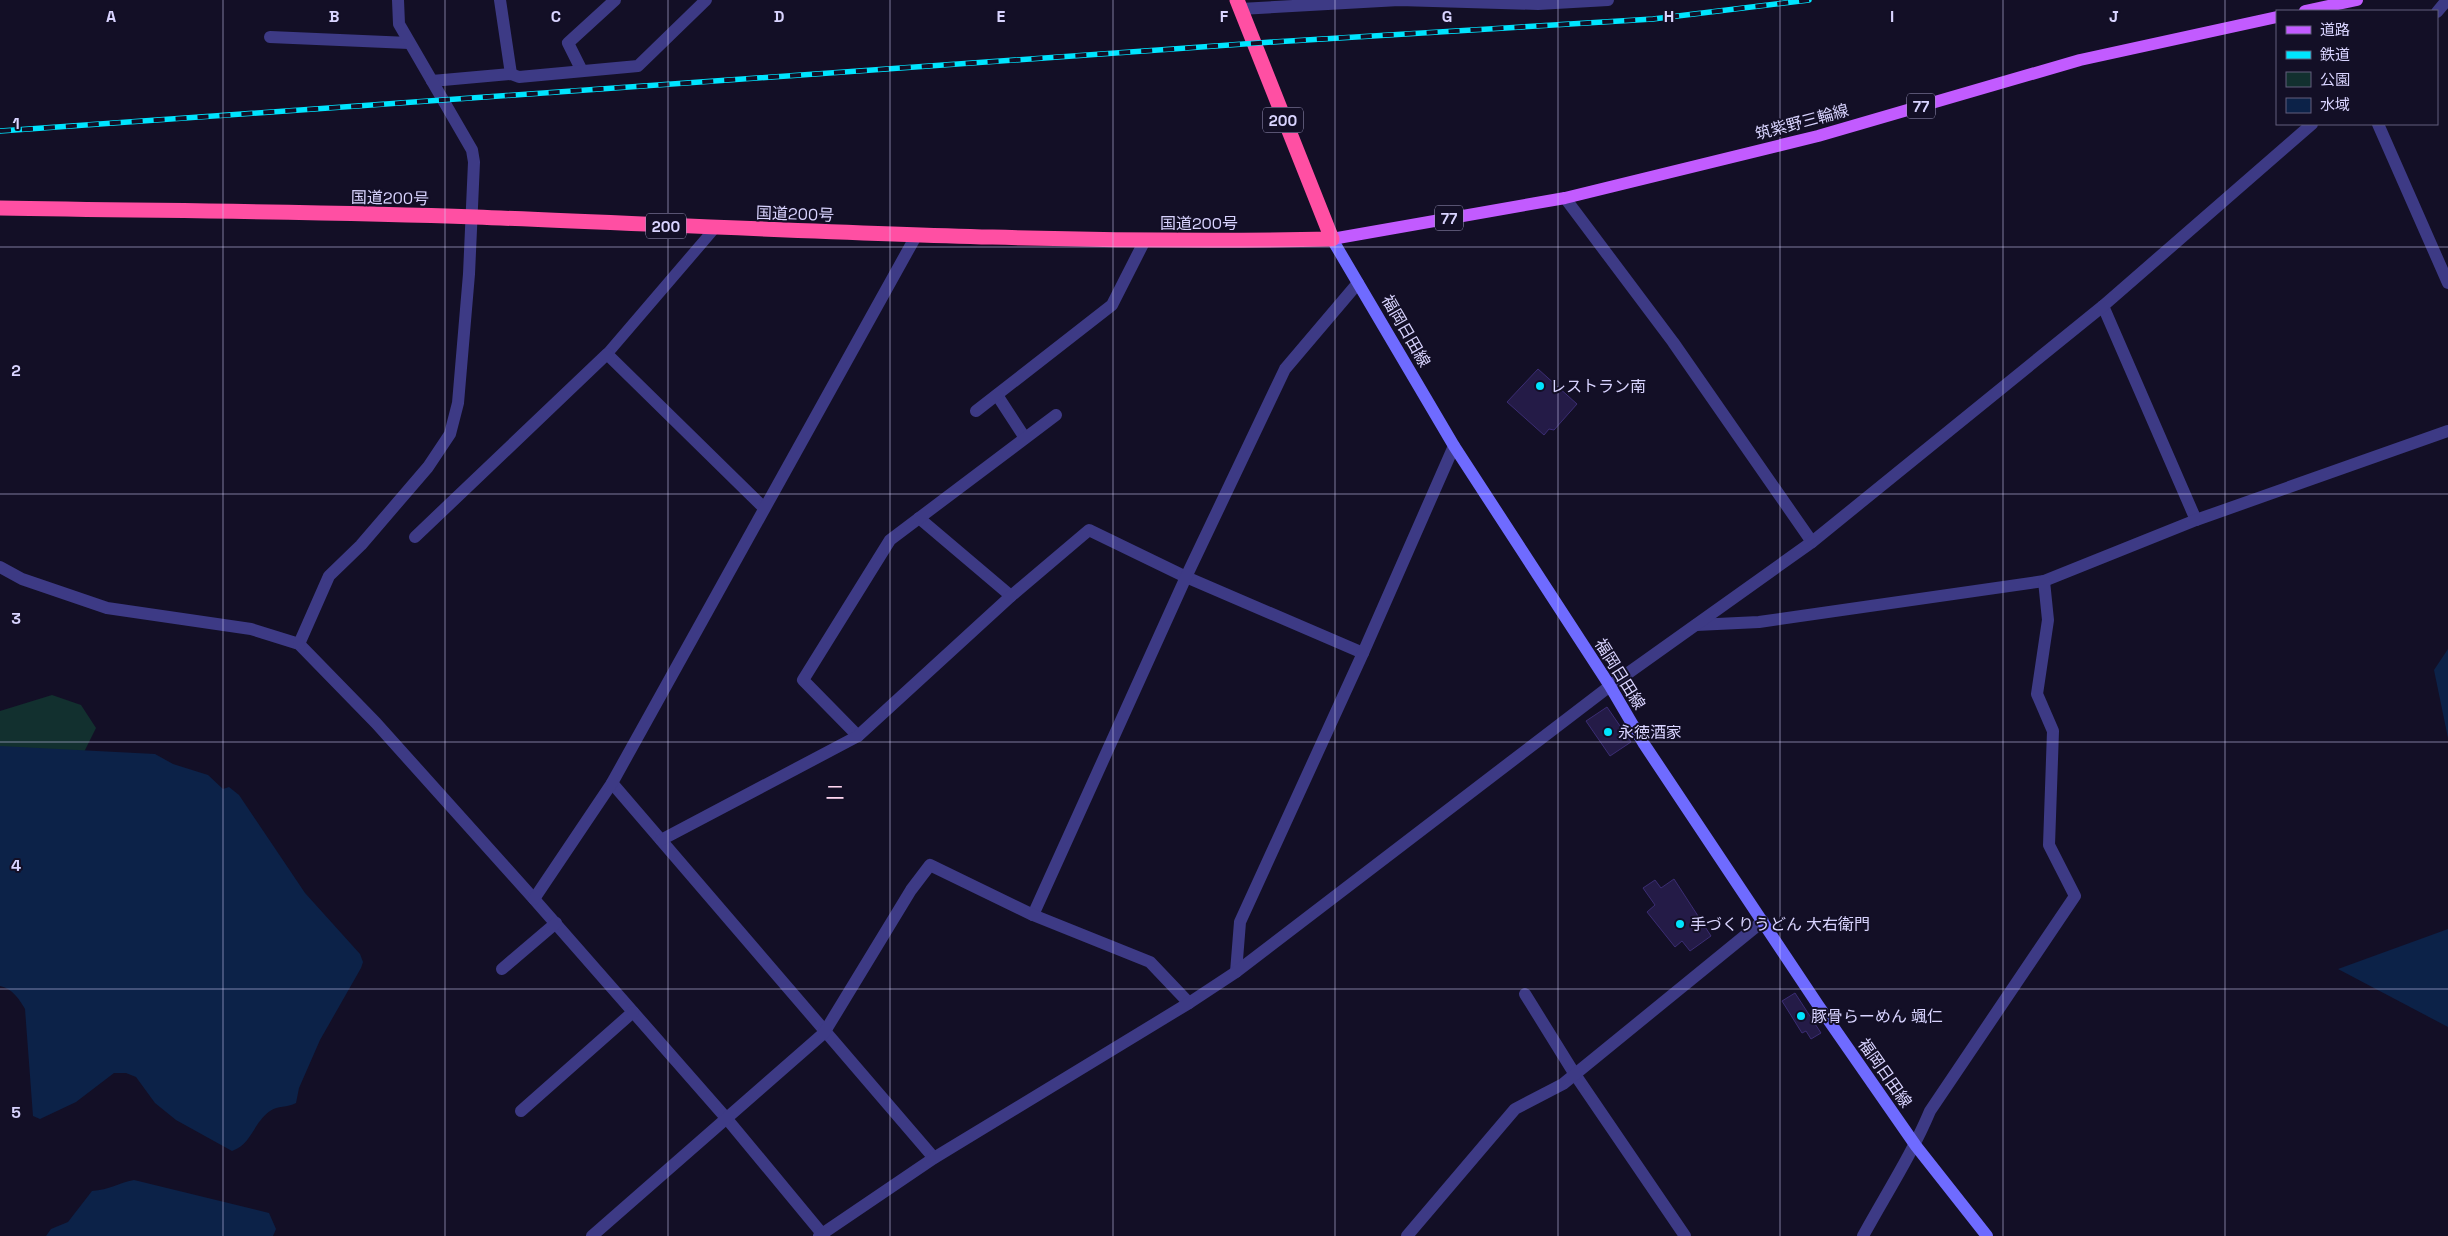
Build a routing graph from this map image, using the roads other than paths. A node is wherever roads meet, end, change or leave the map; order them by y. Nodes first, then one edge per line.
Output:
1 (398, 0) edge
2 (500, 0) edge
3 (615, 0) edge
4 (706, 0) edge
5 (1399, 0) edge
6 (1608, 0) edge
7 (2356, 0) edge
8 (2447, 0) edge
9 (1238, 4) edge
10 (2310, 10) edge
11 (2438, 11) edge
12 (2276, 17) edge
13 (270, 37) dead end
14 (409, 43) junction
15 (582, 71) junction
16 (511, 74) junction
17 (432, 81) junction
18 (2311, 125) edge
19 (2378, 125) edge
20 (1565, 198) junction
21 (0, 208) edge
22 (473, 217) junction
23 (714, 228) junction
24 (916, 236) junction
25 (1332, 239) junction
26 (1145, 240) junction
27 (1358, 283) junction
28 (2448, 283) edge
29 (2103, 306) junction
30 (607, 354) junction
31 (997, 395) junction
32 (976, 411) dead end
33 (1056, 415) dead end
34 (2448, 431) edge
35 (1025, 438) junction
36 (1454, 446) junction
37 (764, 508) junction
38 (919, 518) junction
39 (2196, 520) junction
40 (415, 537) dead end
41 (1812, 542) junction
42 (0, 567) edge
43 (1186, 577) junction
44 (2044, 581) junction
45 (1011, 596) junction
46 (1696, 625) junction
47 (299, 644) junction
48 (1363, 653) junction
49 (1610, 686) junction
50 (858, 736) junction
51 (612, 783) junction
52 (661, 840) junction
53 (534, 899) junction
54 (1033, 915) junction
55 (1764, 921) junction
56 (556, 924) junction
57 (502, 969) dead end
58 (1236, 972) junction
59 (1526, 994) dead end
60 (1189, 1003) junction
61 (633, 1012) junction
62 (824, 1033) junction
63 (1574, 1073) junction
64 (521, 1111) dead end
65 (726, 1119) junction
66 (1916, 1146) junction
67 (934, 1158) junction
68 (822, 1235) edge
69 (592, 1236) edge
70 (1407, 1236) edge
71 (1685, 1236) edge
72 (1863, 1236) edge
73 (1987, 1236) edge

1 - 14 street
2 - 16 street
3 - 15 street
4 - 15 street
5 - 6 street
5 - 9 street
7 - 10 main road
8 - 11 street
9 - 25 highway, 200
12 - 20 main road, 筑紫野三輪線 / 77
13 - 14 street
14 - 17 street
15 - 16 street
16 - 17 street
17 - 22 street
18 - 29 street
19 - 28 street
20 - 25 main road, 筑紫野三輪線 / 77
20 - 41 street
21 - 22 highway, 国道200号 / 200
22 - 23 highway, 国道200号 / 200
22 - 47 street
23 - 24 highway, 国道200号 / 200
23 - 30 lane
24 - 26 highway, 国道200号 / 200
24 - 37 street
25 - 26 highway, 国道200号 / 200
25 - 27 main road, 福岡日田線
26 - 31 street
27 - 36 main road, 福岡日田線
27 - 43 street
29 - 39 street
29 - 41 street
30 - 37 street
30 - 40 street
31 - 32 street
31 - 35 street
33 - 35 street
34 - 39 street
35 - 38 street
36 - 48 street
36 - 49 main road, 福岡日田線
37 - 51 street
38 - 45 street
38 - 50 street
39 - 44 street
41 - 46 street
42 - 47 street
43 - 45 street
43 - 48 street
43 - 54 street
44 - 46 street
44 - 66 street
45 - 50 street
46 - 49 street
47 - 53 street
48 - 58 street
49 - 55 main road, 福岡日田線
49 - 58 street
50 - 52 street
51 - 52 street
51 - 53 street
52 - 62 street
53 - 56 street
54 - 60 street
54 - 62 street
55 - 63 street
55 - 66 main road, 福岡日田線
56 - 57 street
56 - 61 street
58 - 60 street
59 - 63 street
60 - 67 street
61 - 64 street
61 - 65 street
62 - 65 street
62 - 67 street
63 - 70 street
63 - 71 street
65 - 68 street
65 - 69 street
66 - 72 street
66 - 73 main road, 福岡日田線
67 - 68 street

